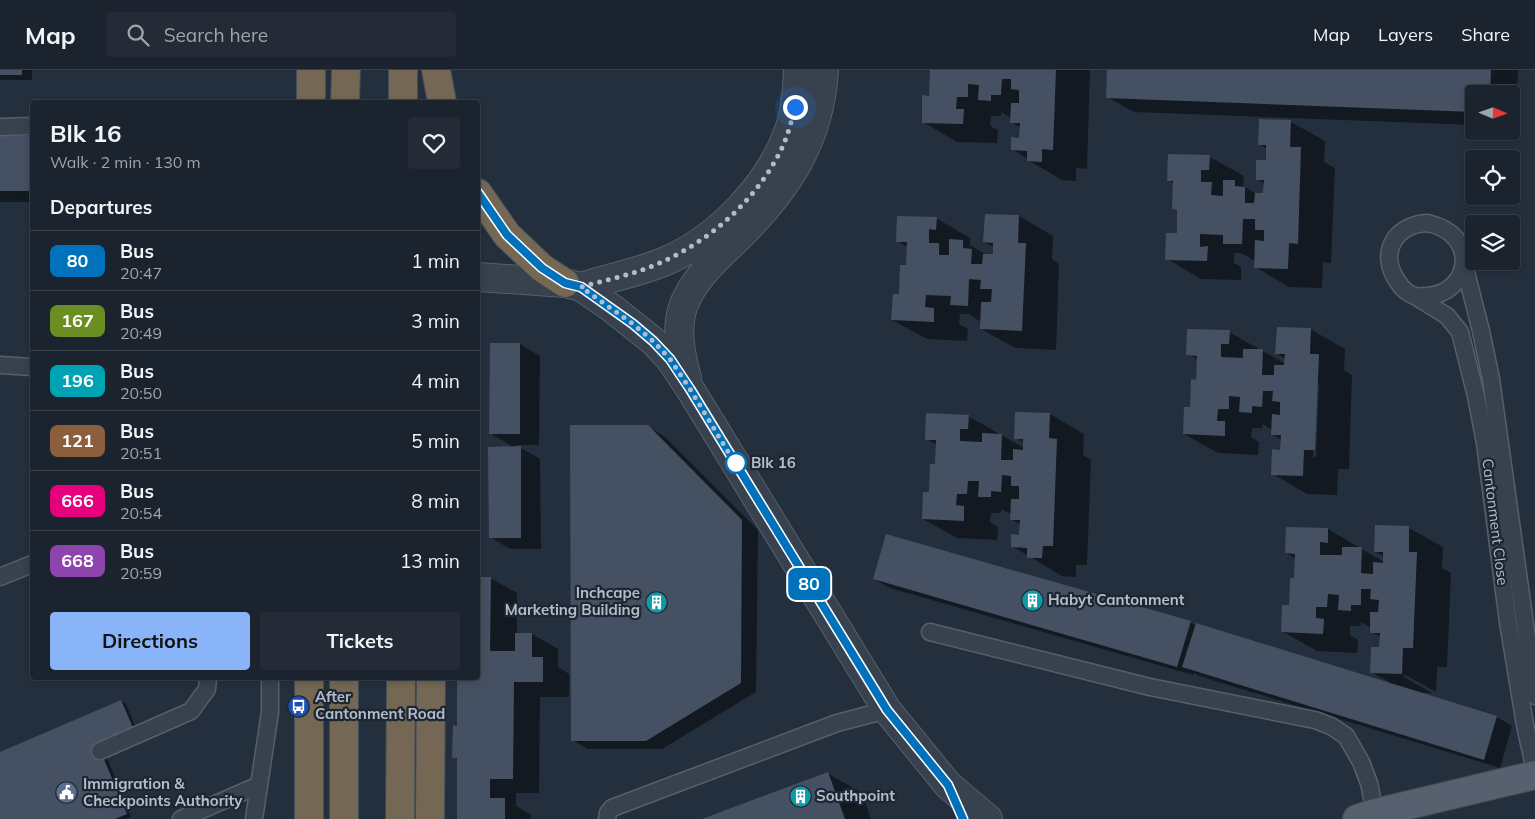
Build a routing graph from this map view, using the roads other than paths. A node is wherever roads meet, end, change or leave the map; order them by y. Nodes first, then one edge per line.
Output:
1 (311, 70) edge
2 (346, 70) edge
3 (403, 70) edge
4 (436, 70) edge
5 (798, 70) edge
6 (824, 70) edge
7 (311, 100) edge
8 (345, 100) edge
9 (403, 100) edge
10 (436, 100) edge
11 (442, 100) edge
12 (30, 126) edge
13 (0, 127) edge
14 (480, 196) edge
15 (1464, 264) junction
16 (480, 277) edge
17 (573, 285) junction
18 (1415, 296) junction
19 (0, 365) edge
20 (30, 367) edge
21 (690, 389) junction
22 (1505, 544) junction
23 (30, 565) edge
24 (0, 577) edge
25 (930, 632) dead end
26 (208, 680) edge
27 (270, 680) edge
28 (309, 680) edge
29 (344, 680) edge
30 (401, 680) edge
31 (431, 680) edge
32 (1535, 696) edge
33 (887, 710) junction
34 (100, 751) dead end
35 (1535, 773) edge
36 (259, 785) junction
37 (948, 785) junction
38 (1461, 793) junction
39 (1366, 816) edge
40 (181, 819) edge
41 (254, 819) edge
42 (308, 819) edge
43 (344, 819) edge
44 (400, 819) edge
45 (430, 819) edge
46 (607, 819) edge
47 (963, 819) edge
48 (988, 819) edge
49 (1448, 819) edge

1 - 7 highway
2 - 8 highway
3 - 9 highway
4 - 10 highway
4 - 11 highway
5 - 17 street
6 - 21 street
12 - 13 lane
14 - 17 highway
15 - 18 lane
15 - 18 lane
15 - 22 lane, Cantonment Close
16 - 17 street
17 - 21 street
18 - 22 lane, Cantonment Close
19 - 20 lane
21 - 33 street
22 - 32 lane, Cantonment Close
22 - 35 lane, Cantonment Close
23 - 24 lane
25 - 39 lane
26 - 34 lane
27 - 36 lane
28 - 42 highway
29 - 43 highway
30 - 44 highway
31 - 45 highway
33 - 37 street
33 - 46 lane
35 - 38 main road
36 - 40 lane
36 - 41 lane
37 - 47 street
37 - 48 street
38 - 39 main road
38 - 49 main road

